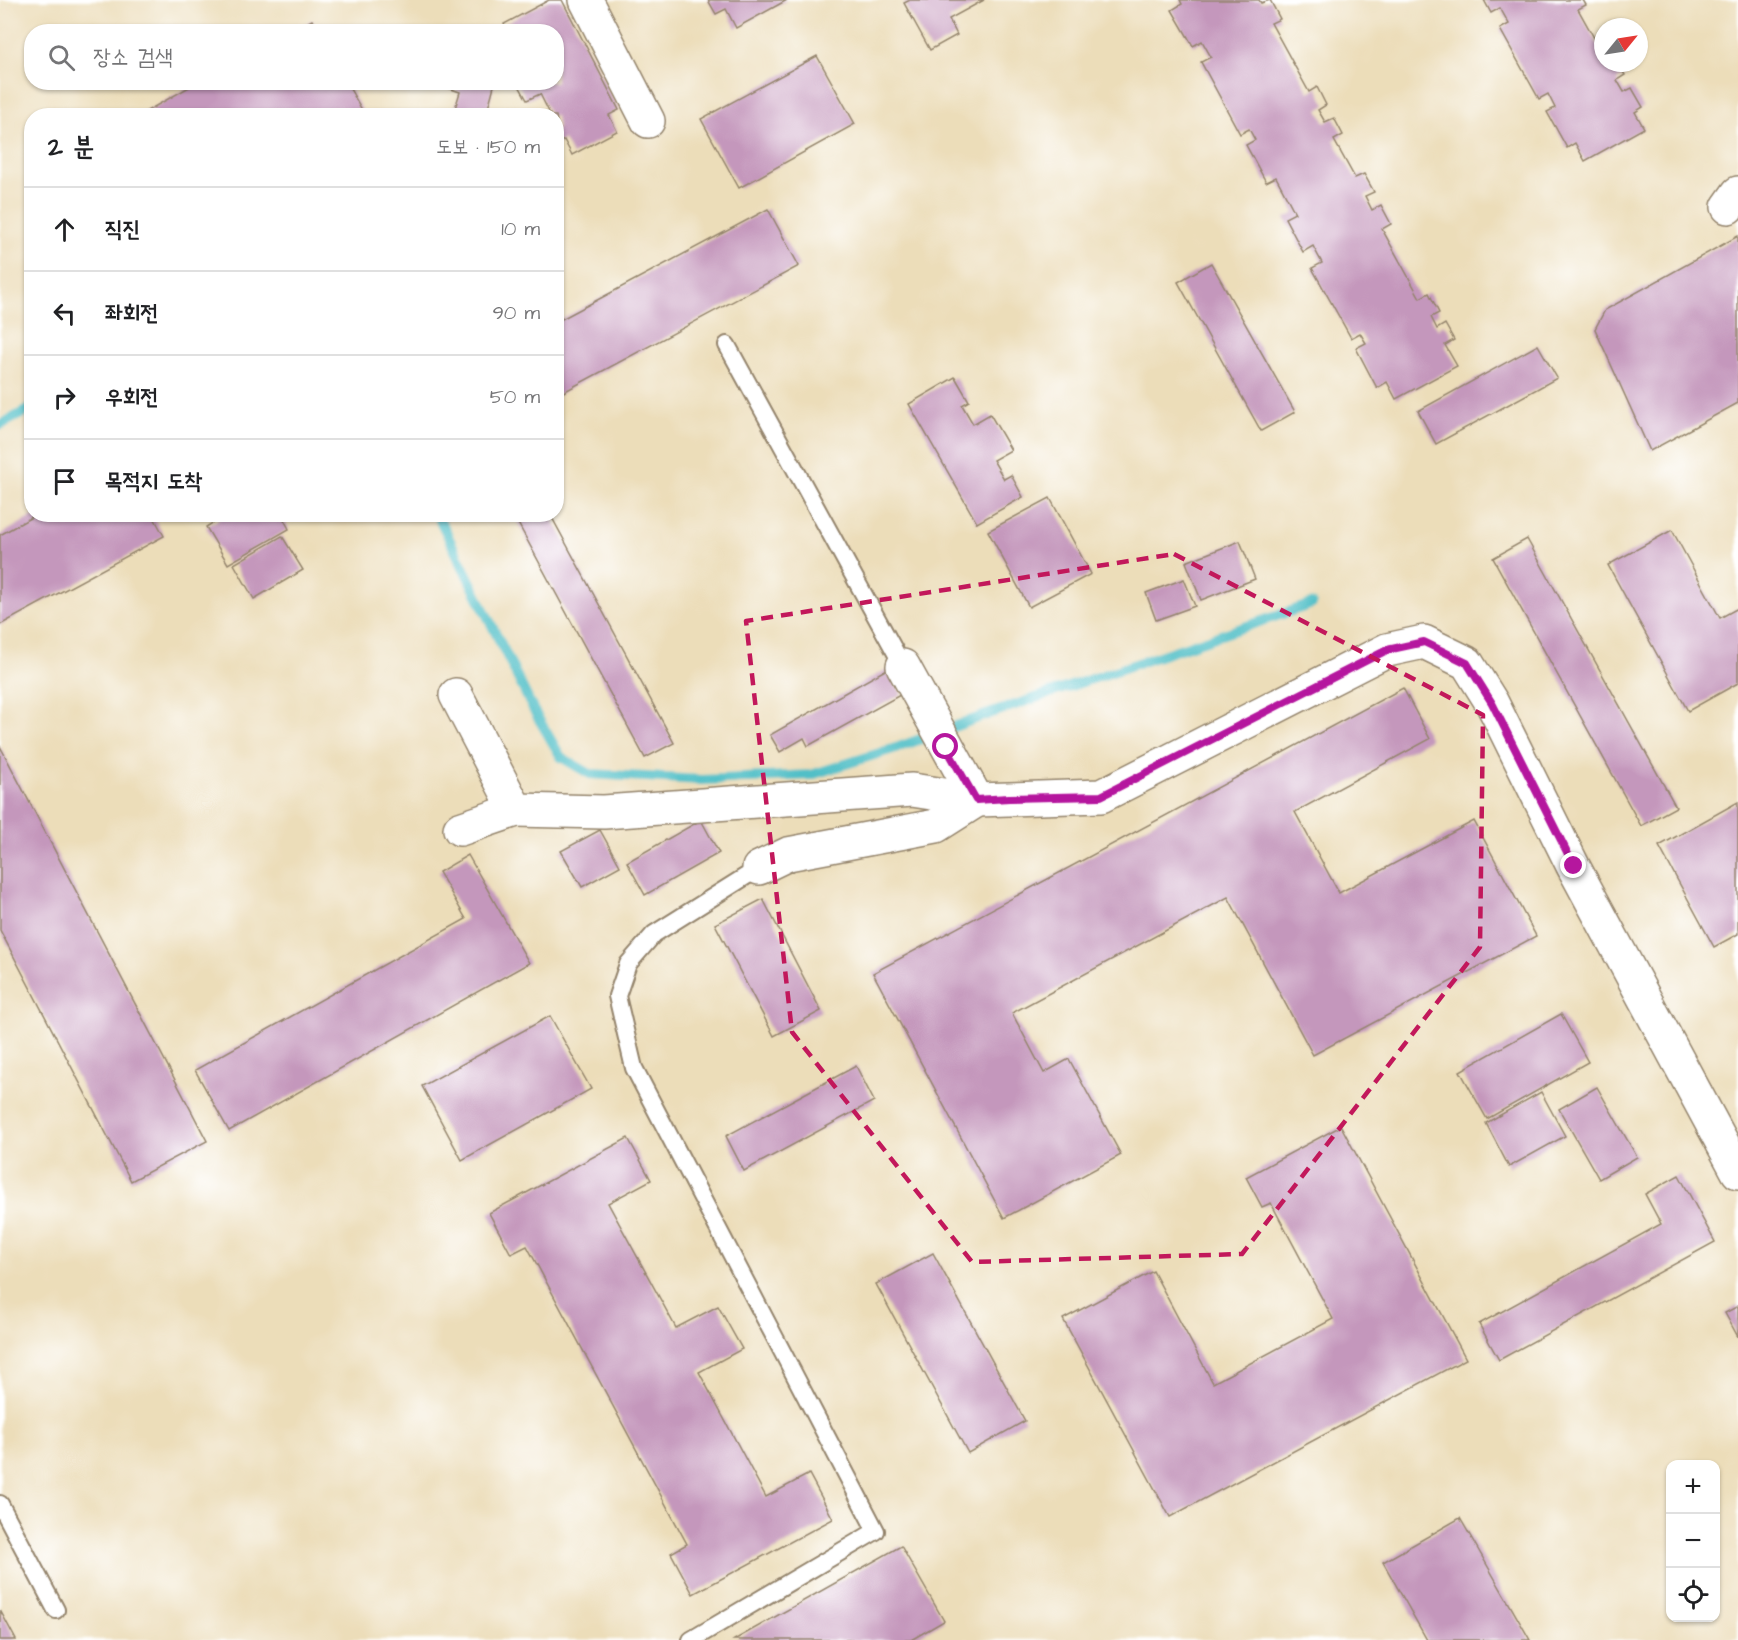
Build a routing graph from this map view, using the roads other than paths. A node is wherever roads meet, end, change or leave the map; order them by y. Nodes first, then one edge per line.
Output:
1 (586, 0) edge
2 (648, 120) dead end
3 (727, 345) dead end
4 (903, 666) joint
5 (456, 695) dead end
6 (976, 800) junction
7 (516, 810) junction
8 (459, 829) dead end
9 (759, 868) joint
10 (1738, 1172) edge
11 (0, 1504) edge
12 (56, 1610) dead end
13 (691, 1640) edge

1 - 2 street
3 - 4 lane
4 - 6 street
5 - 7 street
6 - 7 street
6 - 9 street
6 - 10 street
7 - 8 street
9 - 13 lane
11 - 12 lane

